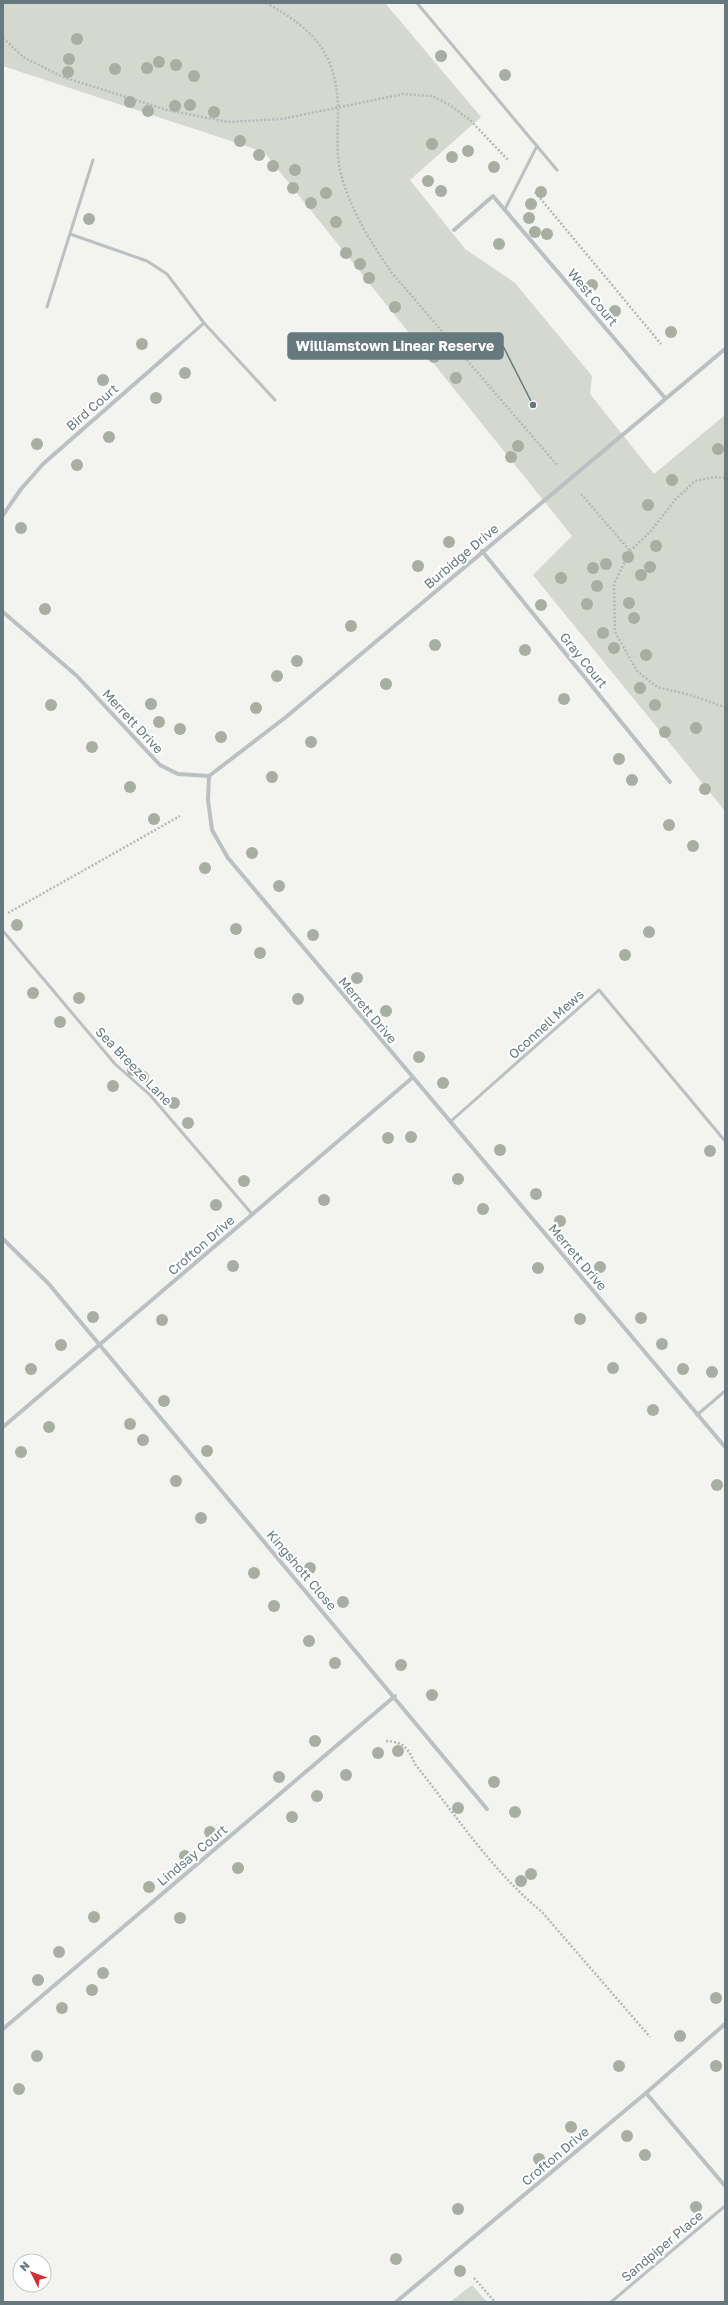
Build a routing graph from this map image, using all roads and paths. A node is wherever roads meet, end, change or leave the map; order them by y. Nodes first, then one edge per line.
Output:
1 (266, 3) edge
2 (417, 3) edge
3 (3, 38) edge
4 (338, 106) junction
5 (538, 146) junction
6 (93, 160) dead end
7 (557, 170) dead end
8 (522, 176) junction
9 (505, 209) junction
10 (454, 230) dead end
11 (70, 234) junction
12 (47, 307) dead end
13 (204, 323) junction
14 (661, 344) dead end
15 (179, 345) joint
16 (725, 349) edge
17 (665, 398) junction
18 (275, 400) dead end
19 (725, 478) edge
20 (568, 479) junction
21 (3, 515) edge
22 (630, 550) junction
23 (482, 551) junction
24 (3, 612) edge
25 (725, 708) edge
26 (209, 776) junction
27 (670, 782) dead end
28 (180, 816) dead end
29 (3, 916) edge
30 (3, 931) edge
31 (412, 1078) junction
32 (450, 1122) junction
33 (725, 1141) edge
34 (252, 1214) junction
35 (3, 1239) edge
36 (100, 1346) junction
37 (725, 1391) edge
38 (697, 1415) junction
39 (3, 1427) edge
40 (725, 1447) edge
41 (395, 1696) junction
42 (386, 1741) dead end
43 (487, 1809) dead end
44 (725, 2024) edge
45 (3, 2029) edge
46 (650, 2037) dead end
47 (646, 2093) junction
48 (725, 2186) edge
49 (725, 2206) edge
50 (474, 2278) dead end
51 (396, 2302) edge
52 (495, 2302) edge
53 (611, 2302) edge

1 - 4 path
2 - 5 lane
3 - 4 path
4 - 8 path
4 - 20 path
5 - 7 lane
5 - 8 lane
6 - 11 lane
8 - 9 lane
8 - 14 path
9 - 10 street, West Court
9 - 17 street, West Court
11 - 12 lane
11 - 13 lane
13 - 15 lane, Bird Court
13 - 18 lane
15 - 21 street, Bird Court
16 - 17 street, Burbidge Drive
17 - 20 street, Burbidge Drive
19 - 22 path
20 - 22 path
20 - 23 street, Burbidge Drive
22 - 25 path
23 - 26 street, Burbidge Drive
23 - 27 street, Gray Court
24 - 26 street, Merrett Drive
26 - 31 street, Merrett Drive
28 - 29 path
30 - 34 lane, Sea Breeze Lane
31 - 32 street, Merrett Drive
31 - 34 street, Crofton Drive
32 - 33 lane, Oconnell Mews
32 - 38 street, Merrett Drive
34 - 36 street, Crofton Drive
35 - 36 street, Kingshott Close
36 - 39 street, Crofton Drive
36 - 41 street, Kingshott Close
37 - 38 lane
38 - 40 street, Merrett Drive
41 - 43 street, Kingshott Close
41 - 45 street, Lindsay Court
42 - 46 path
44 - 47 street, Crofton Drive
47 - 48 street
47 - 51 street, Crofton Drive
49 - 53 lane, Sandpiper Place
50 - 52 path

